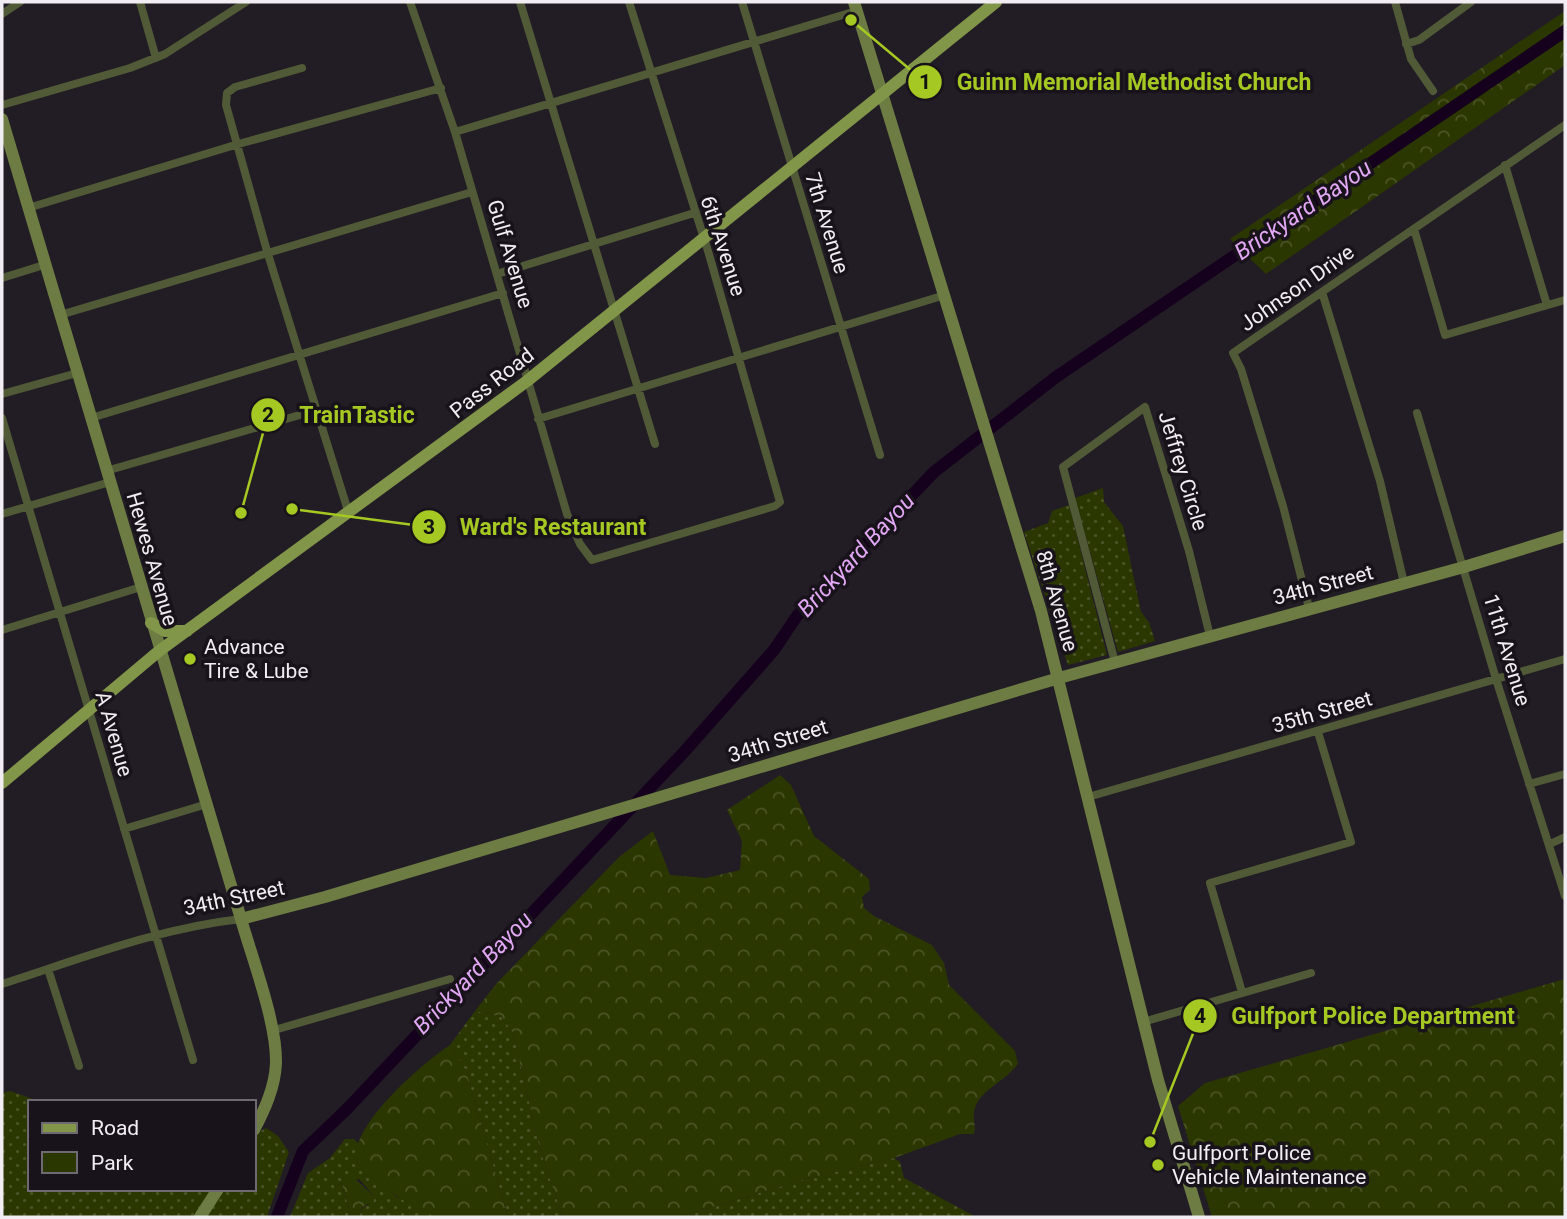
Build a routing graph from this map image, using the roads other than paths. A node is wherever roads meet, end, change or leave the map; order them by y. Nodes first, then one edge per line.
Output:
1 (20, 2) edge
2 (140, 2) edge
3 (246, 2) edge
4 (410, 2) edge
5 (520, 2) edge
6 (629, 2) edge
7 (742, 2) edge
8 (996, 2) edge
9 (1395, 2) edge
10 (1471, 2) edge
11 (855, 6) edge
12 (2, 14) edge
13 (755, 43) junction
14 (1406, 44) junction
15 (156, 58) junction
16 (302, 68) dead end
17 (652, 74) junction
18 (441, 88) junction
19 (1433, 91) dead end
20 (881, 95) junction
21 (551, 104) junction
22 (2, 105) edge
23 (2, 119) edge
24 (1565, 125) edge
25 (455, 132) junction
26 (235, 145) junction
27 (1505, 165) junction
28 (792, 167) junction
29 (472, 192) junction
30 (28, 208) junction
31 (694, 213) junction
32 (1414, 229) junction
33 (704, 238) junction
34 (594, 245) junction
35 (267, 251) junction
36 (44, 265) junction
37 (497, 274) junction
38 (2, 278) edge
39 (1322, 292) junction
40 (503, 293) junction
41 (945, 295) junction
42 (1565, 300) edge
43 (1547, 305) junction
44 (613, 311) junction
45 (60, 315) junction
46 (841, 327) junction
47 (300, 354) junction
48 (741, 360) junction
49 (77, 373) junction
50 (527, 381) junction
51 (638, 389) junction
52 (2, 394) edge
53 (317, 410) junction
54 (1417, 413) dead end
55 (2, 418) edge
56 (91, 418) junction
57 (538, 419) junction
58 (655, 444) dead end
59 (880, 455) dead end
60 (108, 477) junction
61 (29, 506) junction
62 (2, 514) edge
63 (349, 514) junction
64 (1565, 537) edge
65 (587, 557) joint
66 (1464, 567) junction
67 (1404, 583) junction
68 (141, 587) junction
69 (1309, 608) junction
70 (61, 612) junction
71 (151, 623) junction
72 (2, 630) edge
73 (188, 631) junction
74 (1210, 636) junction
75 (159, 651) junction
76 (1565, 659) edge
77 (1115, 662) junction
78 (1059, 678) junction
79 (1496, 679) junction
80 (89, 709) junction
81 (1318, 732) junction
82 (1565, 774) edge
83 (2, 783) edge
84 (1529, 784) junction
85 (1088, 797) junction
86 (207, 803) junction
87 (124, 829) junction
88 (1565, 837) edge
89 (1549, 844) junction
90 (1565, 896) edge
91 (241, 919) junction
92 (157, 936) junction
93 (48, 969) junction
94 (1311, 973) dead end
95 (450, 979) dead end
96 (2, 984) edge
97 (1242, 992) junction
98 (1143, 1021) junction
99 (271, 1031) junction
100 (192, 1060) dead end
101 (79, 1066) dead end
102 (256, 1125) edge
103 (217, 1191) edge
104 (200, 1217) edge
105 (1199, 1217) edge

1 - 12 street
2 - 15 street
3 - 15 street
4 - 18 street, Gulf Avenue
5 - 21 street
6 - 17 street, 6th Avenue
7 - 13 street, 7th Avenue
8 - 20 main road, Pass Road
9 - 14 street
10 - 14 street
11 - 13 street
11 - 20 street, 8th Avenue
13 - 17 street
13 - 28 street, 7th Avenue
14 - 19 street
15 - 22 street
16 - 26 street
17 - 21 street
17 - 31 street, 6th Avenue
18 - 25 street, Gulf Avenue
18 - 26 street
20 - 28 main road, Pass Road
20 - 41 street, 8th Avenue
21 - 25 street
21 - 34 street
23 - 30 street, Hewes Avenue
24 - 27 street, Johnson Drive
25 - 29 street, Gulf Avenue
26 - 30 street
26 - 35 street
27 - 32 street, Johnson Drive
27 - 43 street
28 - 33 main road, Pass Road
28 - 46 street, 7th Avenue
29 - 35 street
29 - 37 street, Gulf Avenue
30 - 36 street, Hewes Avenue
31 - 33 street, 6th Avenue
31 - 34 street
32 - 39 street, Johnson Drive
32 - 43 street
33 - 44 main road, Pass Road
33 - 48 street, 6th Avenue
34 - 37 street
34 - 44 street
35 - 45 street
35 - 47 street
36 - 38 street
36 - 45 street, Hewes Avenue
37 - 40 street, Gulf Avenue
39 - 67 street
39 - 69 street, Johnson Drive
40 - 47 street
40 - 50 street, Gulf Avenue
41 - 46 street
41 - 78 street, 8th Avenue
42 - 43 street
44 - 50 main road, Pass Road
44 - 51 street
45 - 49 street, Hewes Avenue
46 - 48 street
46 - 59 street, 7th Avenue
47 - 53 street
47 - 56 street
48 - 51 street
48 - 65 street, 6th Avenue
49 - 52 street
49 - 56 street, Hewes Avenue
50 - 57 street, Gulf Avenue
50 - 63 main road, Pass Road
51 - 57 street
51 - 58 street
53 - 60 street
53 - 63 street
54 - 66 street, 11th Avenue
55 - 61 street, A Avenue
56 - 60 street, Hewes Avenue
57 - 65 street, Gulf Avenue
60 - 61 street
60 - 68 street, Hewes Avenue
61 - 62 street
61 - 70 street, A Avenue
63 - 73 main road, Pass Road
64 - 66 street, 34th Street
66 - 67 street, 34th Street
66 - 79 street, 11th Avenue
67 - 69 street, 34th Street
68 - 70 street
68 - 71 street, Hewes Avenue
69 - 74 street, 34th Street
70 - 72 street
70 - 80 street, A Avenue
71 - 73 main road
71 - 75 street, Hewes Avenue
73 - 75 main road, Pass Road
74 - 77 street, 34th Street
74 - 77 street, Jeffrey Circle
75 - 80 main road, Pass Road
75 - 86 street, Hewes Avenue
76 - 79 street, 35th Street
77 - 78 street, 34th Street
78 - 85 street, 8th Avenue
78 - 91 street, 34th Street
79 - 81 street, 35th Street
79 - 84 street, 11th Avenue
80 - 83 main road, Pass Road
80 - 87 street, A Avenue
81 - 85 street, 35th Street
81 - 97 street
82 - 84 street
84 - 89 street, 11th Avenue
85 - 98 street, 8th Avenue
86 - 87 street
86 - 91 street, Hewes Avenue
87 - 92 street, A Avenue
88 - 89 street
89 - 90 street, 11th Avenue
91 - 92 street, 34th Street
91 - 99 street, Hewes Avenue
92 - 93 street, 34th Street
92 - 100 street, A Avenue
93 - 96 street, 34th Street
93 - 101 street
94 - 97 street
95 - 99 street
97 - 98 street
98 - 105 street, 8th Avenue
99 - 102 street, Hewes Avenue
103 - 104 street

